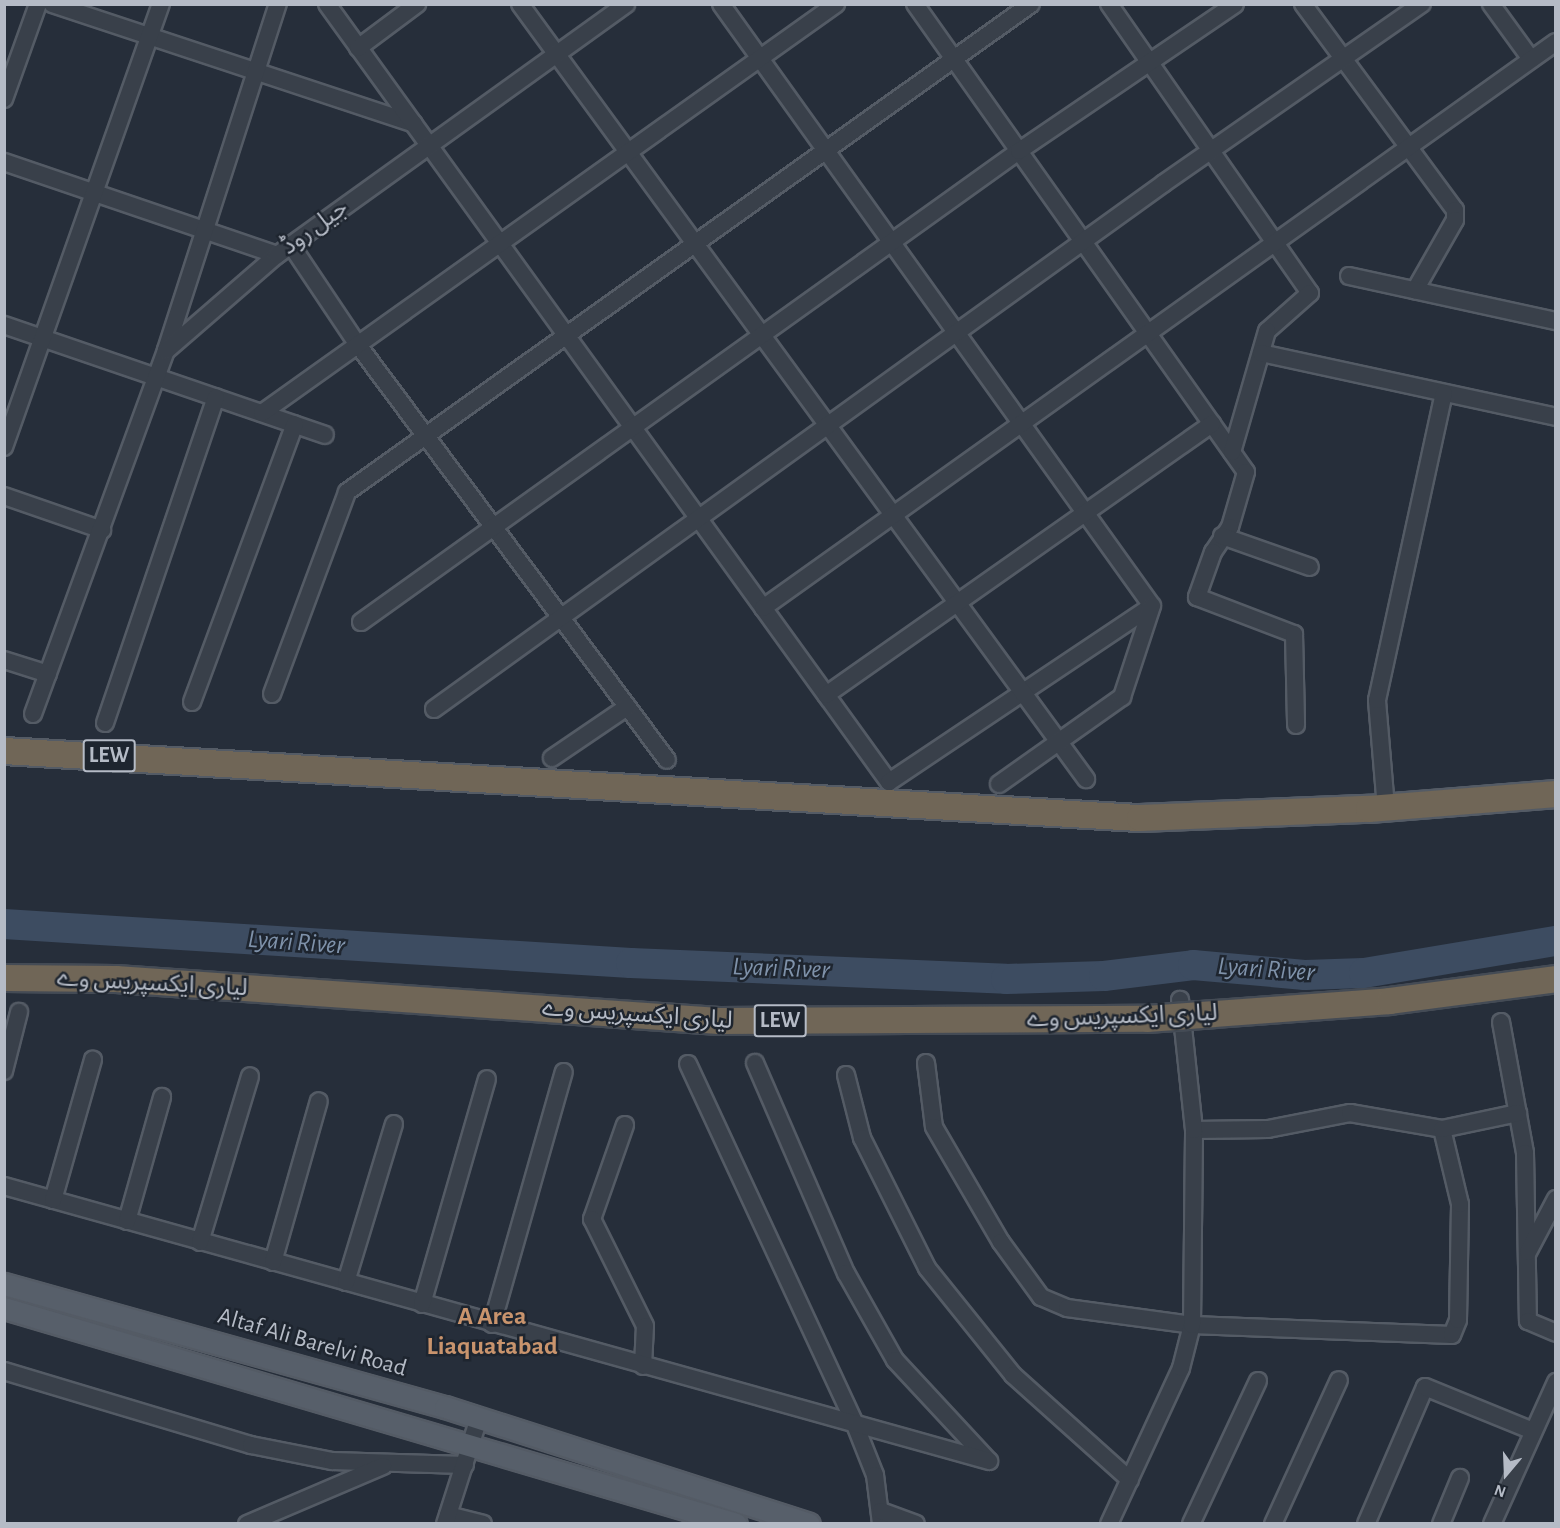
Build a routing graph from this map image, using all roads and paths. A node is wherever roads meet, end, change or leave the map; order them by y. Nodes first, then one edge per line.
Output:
1 (38, 4) edge
2 (52, 4) edge
3 (161, 4) edge
4 (278, 4) edge
5 (327, 4) edge
6 (417, 4) edge
7 (520, 4) edge
8 (626, 4) edge
9 (721, 4) edge
10 (836, 4) edge
11 (915, 4) edge
12 (1031, 4) edge
13 (1109, 4) edge
14 (1235, 4) edge
15 (1303, 4) edge
16 (1422, 4) edge
17 (1491, 4) edge
18 (150, 37) junction
19 (1556, 42) edge
20 (358, 48) junction
21 (557, 55) junction
22 (760, 59) junction
23 (954, 59) junction
24 (1344, 59) junction
25 (1531, 59) junction
26 (1152, 63) junction
27 (256, 72) junction
28 (4, 99) edge
29 (414, 124) junction
30 (1410, 145) junction
31 (429, 146) junction
32 (825, 151) junction
33 (1019, 151) junction
34 (628, 152) junction
35 (1214, 152) junction
36 (4, 162) edge
37 (95, 193) junction
38 (205, 231) junction
39 (1276, 241) junction
40 (891, 242) junction
41 (1083, 242) junction
42 (500, 244) junction
43 (695, 244) junction
44 (291, 245) junction
45 (277, 255) junction
46 (1349, 276) dead end
47 (1415, 290) junction
48 (1556, 321) edge
49 (4, 325) edge
50 (956, 333) junction
51 (1147, 333) junction
52 (761, 335) junction
53 (566, 336) junction
54 (43, 338) junction
55 (358, 345) junction
56 (166, 351) junction
57 (1261, 353) junction
58 (153, 376) junction
59 (1444, 393) junction
60 (216, 397) junction
61 (262, 413) junction
62 (1556, 417) edge
63 (1021, 423) junction
64 (295, 424) junction
65 (1212, 424) junction
66 (827, 426) junction
67 (633, 428) junction
68 (325, 435) dead end
69 (427, 435) junction
70 (4, 447) edge
71 (1232, 452) junction
72 (4, 496) edge
73 (1085, 513) junction
74 (893, 515) junction
75 (699, 519) junction
76 (495, 526) junction
77 (102, 530) junction
78 (1222, 536) junction
79 (1310, 567) dead end
80 (957, 603) junction
81 (1152, 606) junction
82 (763, 608) junction
83 (560, 619) junction
84 (361, 622) dead end
85 (4, 660) edge
86 (48, 674) junction
87 (1020, 691) junction
88 (272, 694) dead end
89 (826, 695) junction
90 (192, 702) dead end
91 (627, 707) junction
92 (434, 709) dead end
93 (33, 714) dead end
94 (105, 723) dead end
95 (1296, 724) dead end
96 (1057, 740) junction
97 (4, 751) edge
98 (552, 758) dead end
99 (668, 760) dead end
100 (1086, 779) dead end
101 (999, 784) dead end
102 (1556, 794) edge
103 (1386, 808) junction
104 (4, 978) edge
105 (1556, 980) edge
106 (1180, 1000) dead end
107 (19, 1012) dead end
108 (1502, 1022) dead end
109 (93, 1060) dead end
110 (755, 1063) dead end
111 (926, 1063) dead end
112 (688, 1064) dead end
113 (4, 1071) edge
114 (564, 1072) dead end
115 (250, 1076) dead end
116 (846, 1076) dead end
117 (487, 1079) dead end
118 (162, 1096) dead end
119 (319, 1101) dead end
120 (1518, 1113) junction
121 (394, 1124) dead end
122 (625, 1125) dead end
123 (1442, 1129) junction
124 (1194, 1130) junction
125 (4, 1186) edge
126 (1556, 1199) edge
127 (53, 1200) junction
128 (127, 1221) junction
129 (200, 1242) junction
130 (1527, 1254) junction
131 (273, 1262) junction
132 (346, 1282) junction
133 (4, 1284) edge
134 (422, 1304) junction
135 (4, 1308) edge
136 (492, 1324) junction
137 (1192, 1325) junction
138 (1556, 1333) edge
139 (643, 1366) junction
140 (4, 1371) edge
141 (1339, 1380) dead end
142 (1258, 1381) dead end
143 (1556, 1382) edge
144 (479, 1418) junction
145 (854, 1422) junction
146 (1533, 1431) junction
147 (471, 1444) junction
148 (389, 1463) junction
149 (465, 1465) junction
150 (1460, 1478) dead end
151 (1130, 1480) junction
152 (881, 1517) edge
153 (445, 1521) edge
154 (1116, 1522) edge
155 (247, 1524) edge
156 (483, 1524) edge
157 (736, 1524) edge
158 (809, 1524) edge
159 (916, 1524) edge
160 (1191, 1524) edge
161 (1273, 1524) edge
162 (1366, 1524) edge
163 (1441, 1524) edge
164 (1492, 1524) edge

1 - 28 street
2 - 18 street
3 - 18 street
4 - 27 street
5 - 20 street
6 - 20 street
7 - 21 street
8 - 21 street, جیل روڈ
9 - 22 street
10 - 22 street
11 - 23 street
12 - 23 street
13 - 26 street
14 - 26 street
15 - 24 street
16 - 24 street
17 - 25 street
18 - 27 street
18 - 37 street
19 - 25 street
20 - 29 street
21 - 31 street, جیل روڈ
21 - 34 street
22 - 32 street
22 - 34 street
23 - 32 street
23 - 33 street
24 - 30 street
24 - 35 street
25 - 30 street
26 - 33 street
26 - 35 street
27 - 29 street
27 - 38 street
29 - 31 street
30 - 39 street
30 - 47 street
31 - 42 street
31 - 44 street, جیل روڈ
32 - 40 street
32 - 43 street
33 - 40 street
33 - 41 street
34 - 42 street
34 - 43 street
35 - 39 street
35 - 41 street
36 - 37 street
37 - 38 street
37 - 54 street
38 - 45 street
38 - 56 street
39 - 51 street
39 - 57 street
40 - 50 street
40 - 52 street
41 - 50 street
41 - 51 street
42 - 53 street
42 - 55 street
43 - 52 street
43 - 53 street
44 - 45 street, جیل روڈ
44 - 55 street
45 - 56 street, جیل روڈ
46 - 47 street
47 - 48 street
49 - 54 street
50 - 63 street
50 - 66 street
51 - 63 street
51 - 65 street
52 - 66 street
52 - 67 street
53 - 67 street
53 - 69 street
54 - 58 street
54 - 70 street
55 - 61 street
55 - 69 street
56 - 58 street, جیل روڈ
57 - 59 street
57 - 71 street
58 - 60 street
58 - 77 street, جیل روڈ
59 - 62 street
59 - 103 street
60 - 61 street
60 - 94 street
61 - 64 street
63 - 73 street
63 - 74 street
64 - 68 street
64 - 90 street
65 - 71 street
65 - 73 street
66 - 74 street
66 - 75 street
67 - 75 street
67 - 76 street
69 - 76 street
69 - 88 street
71 - 78 street
72 - 77 street
73 - 80 street
73 - 81 street
74 - 80 street
74 - 82 street
75 - 82 street
75 - 83 street
76 - 83 street
76 - 84 street
77 - 86 street, جیل روڈ
78 - 79 street
78 - 95 street
80 - 87 street
80 - 89 street
81 - 87 street
81 - 96 street
82 - 89 street
83 - 91 street
83 - 92 street
85 - 86 street
86 - 93 street, جیل روڈ
87 - 89 street
87 - 96 street
91 - 98 street
91 - 99 street
96 - 100 street
96 - 101 street
97 - 103 highway, LEW
102 - 103 highway, LEW
104 - 105 highway, لیاری ایکسپریس وے / LEW, bridge
106 - 124 street
107 - 113 street
108 - 120 street
109 - 127 street
110 - 145 street
111 - 137 street
112 - 145 street
114 - 136 street
115 - 129 street
116 - 151 street
117 - 134 street
118 - 128 street
119 - 131 street
120 - 123 street
120 - 130 street
121 - 132 street
122 - 139 street
123 - 124 street
123 - 137 street
124 - 137 street
125 - 127 street
126 - 130 street
127 - 128 street
128 - 129 street
129 - 131 street
130 - 138 street
131 - 132 street
132 - 134 street
133 - 144 main road, Altaf Ali Barelvi Road
134 - 136 street
135 - 147 main road
136 - 139 street
137 - 151 street
139 - 145 street
140 - 148 street
141 - 161 street
142 - 160 street
143 - 146 street
144 - 147 street
144 - 158 main road, Altaf Ali Barelvi Road
145 - 152 street
146 - 162 street
146 - 164 street
147 - 149 street
147 - 157 main road
148 - 149 street
148 - 155 street
149 - 153 street
150 - 163 street
151 - 154 street
152 - 159 street
153 - 156 street

